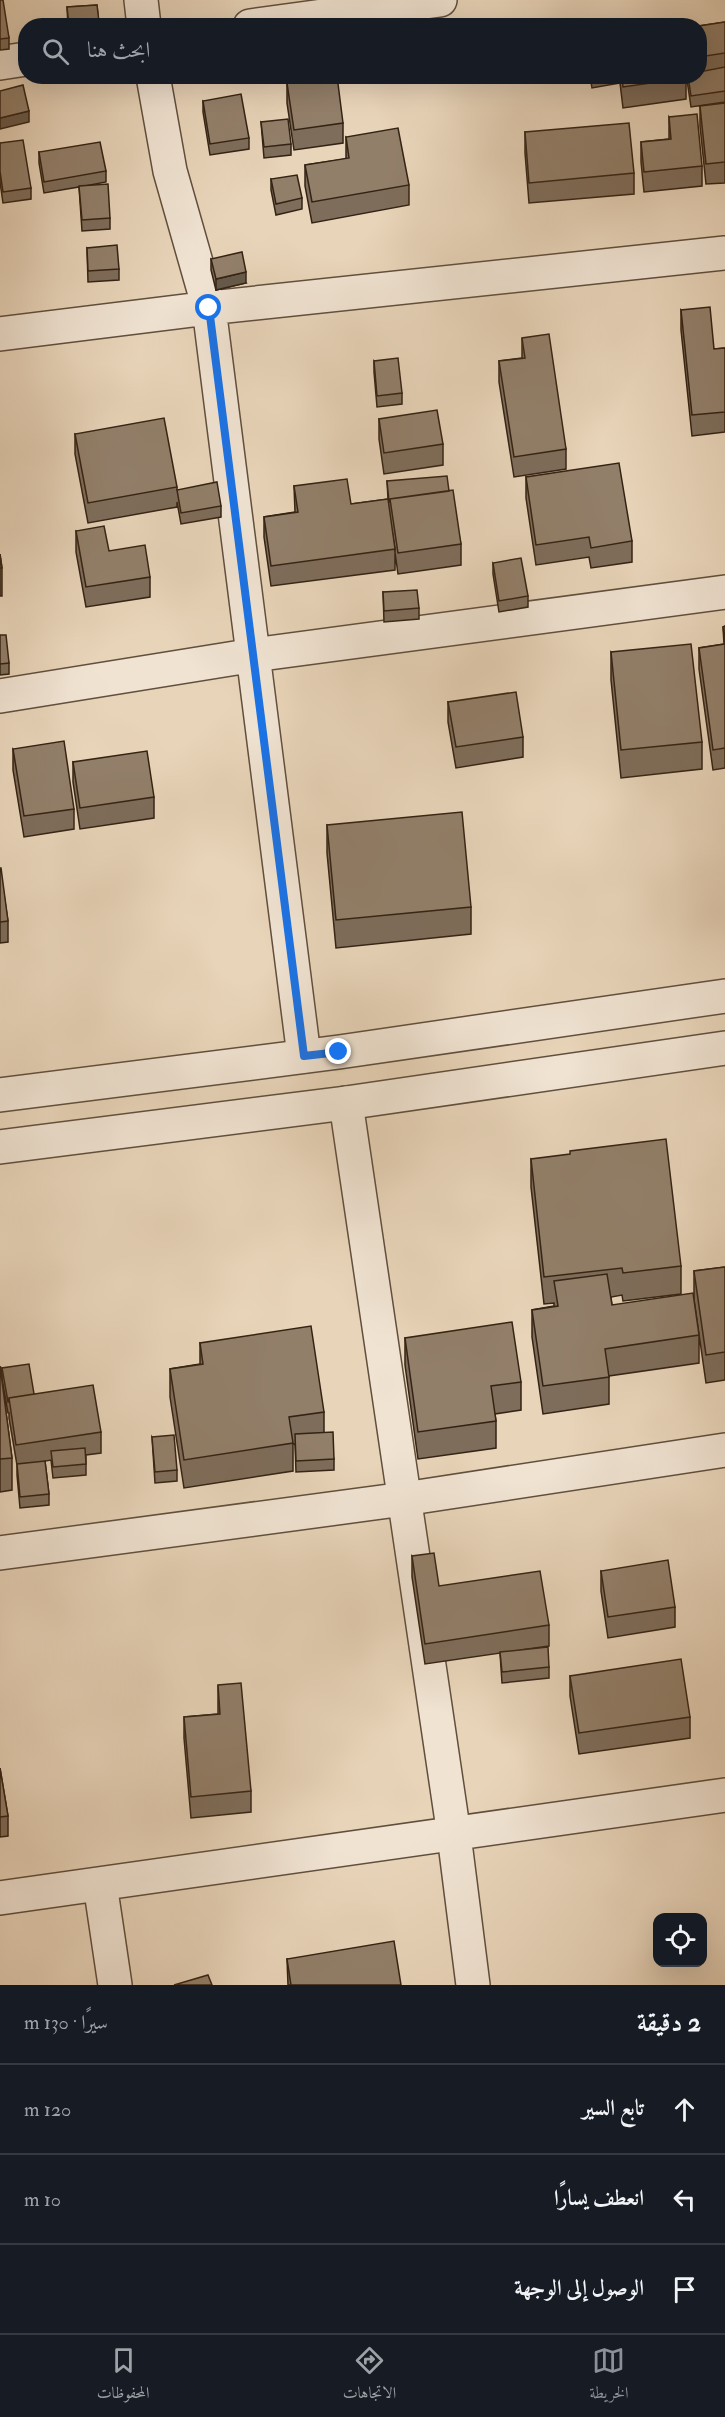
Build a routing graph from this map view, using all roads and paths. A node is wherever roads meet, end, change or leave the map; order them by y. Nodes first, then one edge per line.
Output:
1 (141, 0) edge
2 (440, 0) edge
3 (143, 18) edge
4 (308, 18) edge
5 (18, 60) edge
6 (0, 63) edge
7 (154, 84) edge
8 (725, 253) edge
9 (209, 308) junction
10 (0, 334) edge
11 (725, 592) edge
12 (254, 655) junction
13 (0, 696) edge
14 (725, 996) edge
15 (725, 1048) edge
16 (304, 1056) junction
17 (0, 1095) edge
18 (346, 1103) junction
19 (0, 1148) edge
20 (725, 1450) edge
21 (404, 1499) junction
22 (0, 1553) edge
23 (725, 1795) edge
24 (454, 1834) junction
25 (100, 1884) junction
26 (0, 1898) edge
27 (116, 1985) edge
28 (473, 1985) edge

1 - 3 street
2 - 4 street
5 - 6 street
7 - 9 street
8 - 9 street
9 - 10 street
9 - 12 street
11 - 12 street
12 - 13 street
12 - 16 street
14 - 16 street
15 - 18 street
16 - 17 street
18 - 19 street
18 - 21 street
20 - 21 street
21 - 22 street
21 - 24 street
23 - 24 street
24 - 25 street
24 - 28 street
25 - 26 street
25 - 27 street

